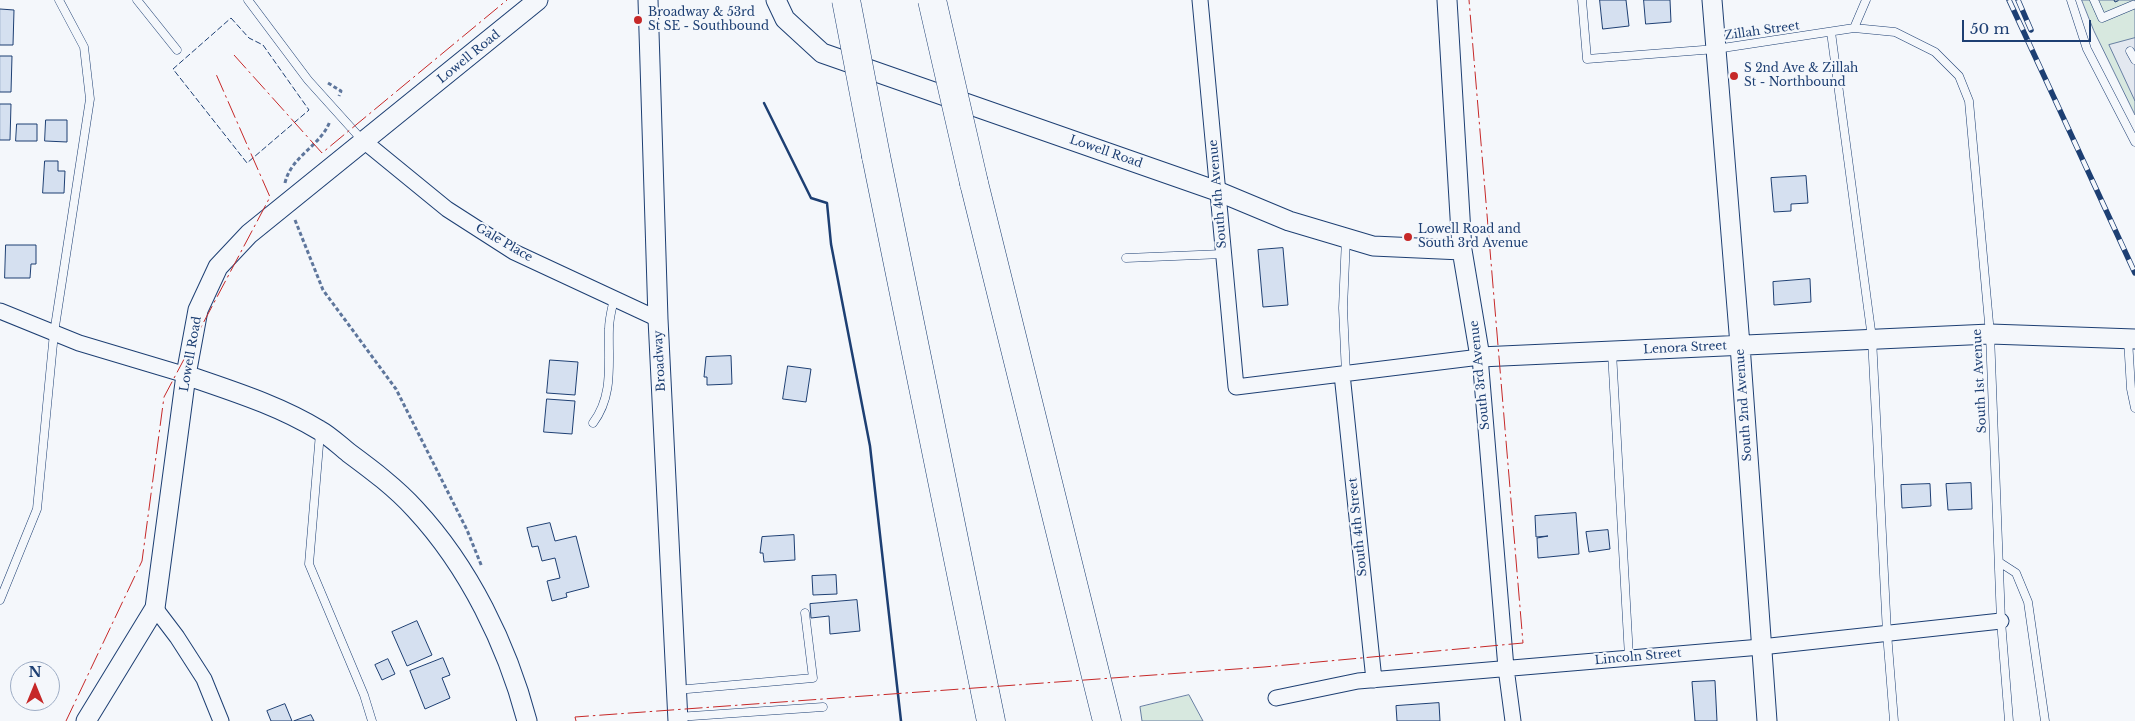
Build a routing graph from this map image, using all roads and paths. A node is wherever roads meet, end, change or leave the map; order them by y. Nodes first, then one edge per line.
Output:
1 (59, 0) edge
2 (137, 0) edge
3 (248, 0) edge
4 (538, 0) edge
5 (648, 0) edge
6 (776, 0) edge
7 (846, 0) edge
8 (932, 0) edge
9 (1200, 0) edge
10 (1447, 0) edge
11 (1582, 0) edge
12 (1712, 0) edge
13 (1866, 0) edge
14 (2071, 0) edge
15 (2094, 0) edge
16 (2134, 5) dead end
17 (1854, 28) junction
18 (1832, 32) junction
19 (1716, 49) junction
20 (177, 50) dead end
21 (2130, 51) dead end
22 (1935, 52) joint
23 (2135, 60) edge
24 (308, 80) junction
25 (334, 110) junction
26 (365, 142) junction
27 (2135, 142) edge
28 (284, 187) dead end
29 (1217, 191) junction
30 (294, 217) dead end
31 (1346, 238) junction
32 (1462, 250) junction
33 (1223, 254) junction
34 (1126, 258) dead end
35 (614, 298) junction
36 (0, 311) edge
37 (658, 319) junction
38 (54, 333) junction
39 (1990, 334) junction
40 (1872, 338) junction
41 (2132, 339) edge
42 (1740, 345) junction
43 (1612, 351) junction
44 (1480, 357) junction
45 (1344, 374) junction
46 (186, 375) junction
47 (1236, 387) joint
48 (2135, 408) edge
49 (593, 423) dead end
50 (320, 430) junction
51 (1999, 562) junction
52 (486, 576) dead end
53 (0, 600) edge
54 (155, 608) junction
55 (805, 613) dead end
56 (2001, 621) junction
57 (1887, 633) junction
58 (1761, 647) junction
59 (1629, 657) junction
60 (1506, 668) junction
61 (1374, 680) junction
62 (676, 690) junction
63 (1276, 698) dead end
64 (823, 706) dead end
65 (677, 719) edge
66 (86, 721) edge
67 (221, 721) edge
68 (372, 721) edge
69 (527, 721) edge
70 (991, 721) edge
71 (1107, 721) edge
72 (1514, 721) edge
73 (1767, 721) edge
74 (1894, 721) edge
75 (2010, 721) edge
76 (2045, 721) edge

1 - 38 lane
2 - 20 lane
3 - 24 lane
4 - 26 street, Lowell Road
5 - 37 street, Broadway
6 - 29 street, Lowell Road
7 - 70 highway, bridge
8 - 71 highway, bridge
9 - 29 street, South 4th Avenue
10 - 32 street, South 3rd Avenue
11 - 19 lane, Zillah Street
12 - 19 street, South 2nd Avenue
13 - 17 lane
14 - 27 lane
15 - 16 lane
17 - 18 lane, Zillah Street
17 - 22 lane, Zillah Street
18 - 19 lane, Zillah Street
18 - 40 lane
19 - 42 street, South 2nd Avenue
21 - 23 lane
22 - 39 lane, South 1st Avenue
24 - 25 lane
24 - 25 path
25 - 26 lane
25 - 28 path
26 - 35 street, Gale Place
26 - 46 street, Lowell Road
29 - 31 street, Lowell Road
29 - 33 street, South 4th Avenue
30 - 52 path
31 - 32 street, Lowell Road
31 - 45 lane
32 - 44 street, South 3rd Avenue
33 - 34 lane
33 - 47 street, South 4th Avenue
35 - 37 street, Gale Place
35 - 49 lane
36 - 38 street
37 - 62 street, Broadway
38 - 46 street
38 - 53 lane
39 - 40 street, Lenora Street
39 - 41 street, Lenora Street
39 - 51 lane, South 1st Avenue
40 - 42 street, Lenora Street
40 - 57 lane
41 - 48 lane
42 - 43 street, Lenora Street
42 - 58 street, South 2nd Avenue
43 - 44 street, Lenora Street
43 - 59 lane
44 - 45 street, Lenora Street
44 - 60 street, South 3rd Avenue
45 - 47 street, Lenora Street
45 - 61 street, South 4th Street
46 - 50 street
46 - 54 street, Lowell Road
50 - 68 lane
50 - 69 street
51 - 56 lane, South 1st Avenue
51 - 76 lane
54 - 66 street, Lowell Road
54 - 67 street
55 - 62 lane
56 - 57 street, Lincoln Street
56 - 75 lane, South 1st Avenue
57 - 58 street, Lincoln Street
57 - 74 lane
58 - 59 street, Lincoln Street
58 - 73 street, South 2nd Avenue
59 - 60 street, Lincoln Street
60 - 61 street, Lincoln Street
60 - 72 street, South 3rd Avenue
61 - 63 street, Lincoln Street
62 - 65 street, Broadway
64 - 65 lane

